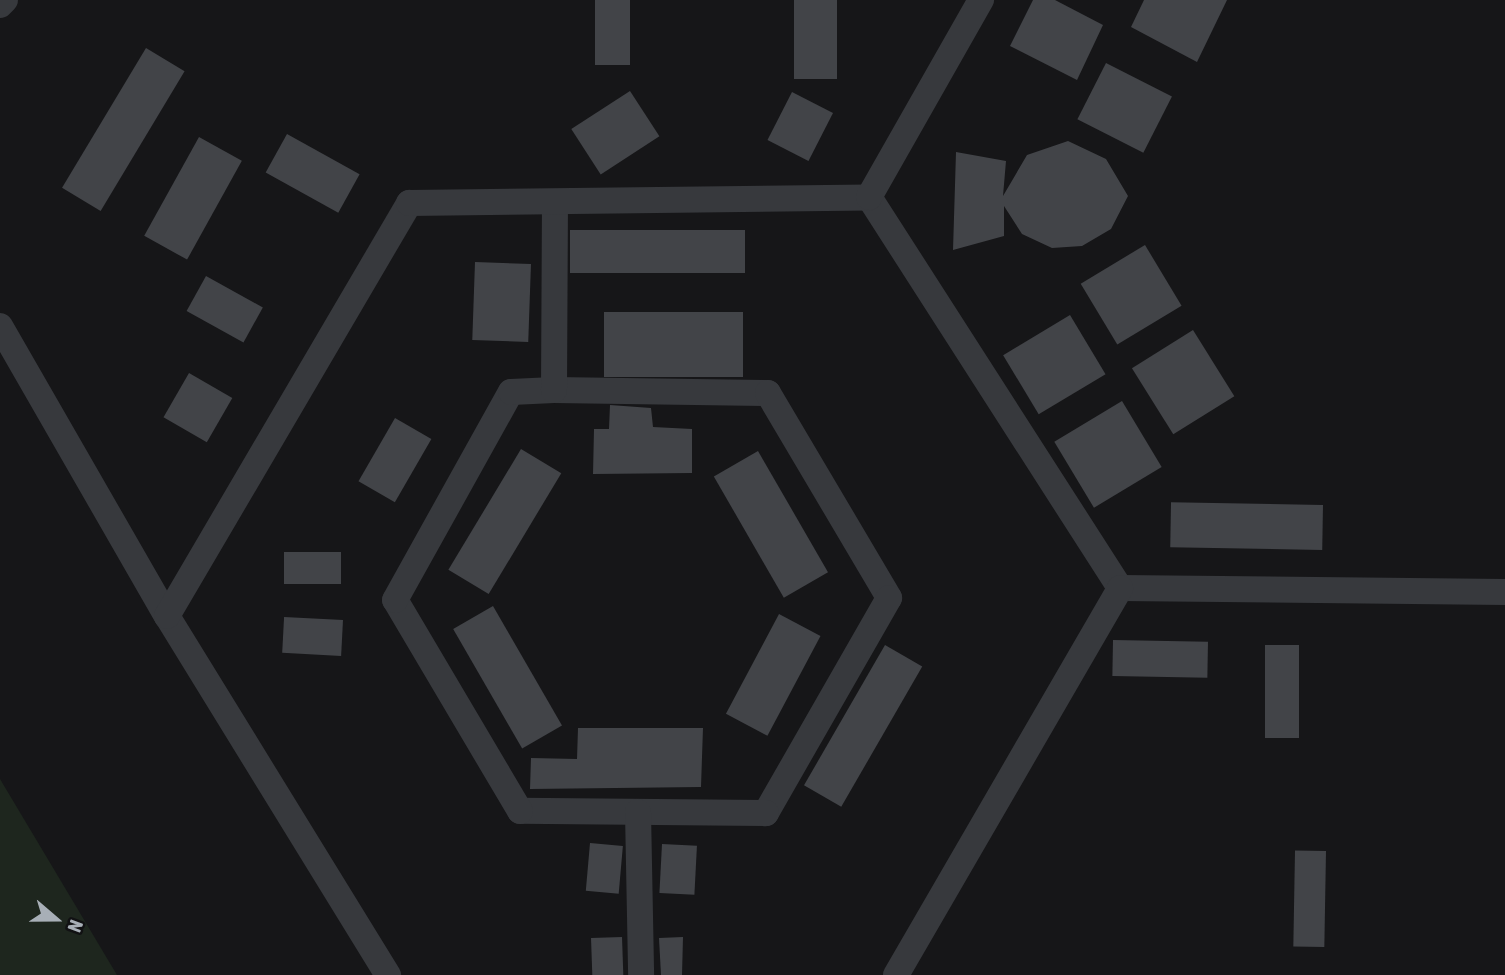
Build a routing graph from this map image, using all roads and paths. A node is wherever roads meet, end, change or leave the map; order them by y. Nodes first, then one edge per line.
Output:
1 (5, 0) edge
2 (981, 0) edge
3 (0, 5) edge
4 (869, 197) junction
5 (555, 202) junction
6 (0, 326) edge
7 (554, 390) junction
8 (1121, 588) junction
9 (1505, 592) edge
10 (167, 616) junction
11 (638, 812) junction
12 (388, 975) edge
13 (641, 975) edge
14 (896, 975) edge

1 - 3 street
2 - 4 street
4 - 5 street
4 - 8 street
5 - 7 street
5 - 10 street
6 - 10 street
7 - 11 street
7 - 11 street
8 - 9 street
8 - 14 street
10 - 12 street
11 - 13 street

